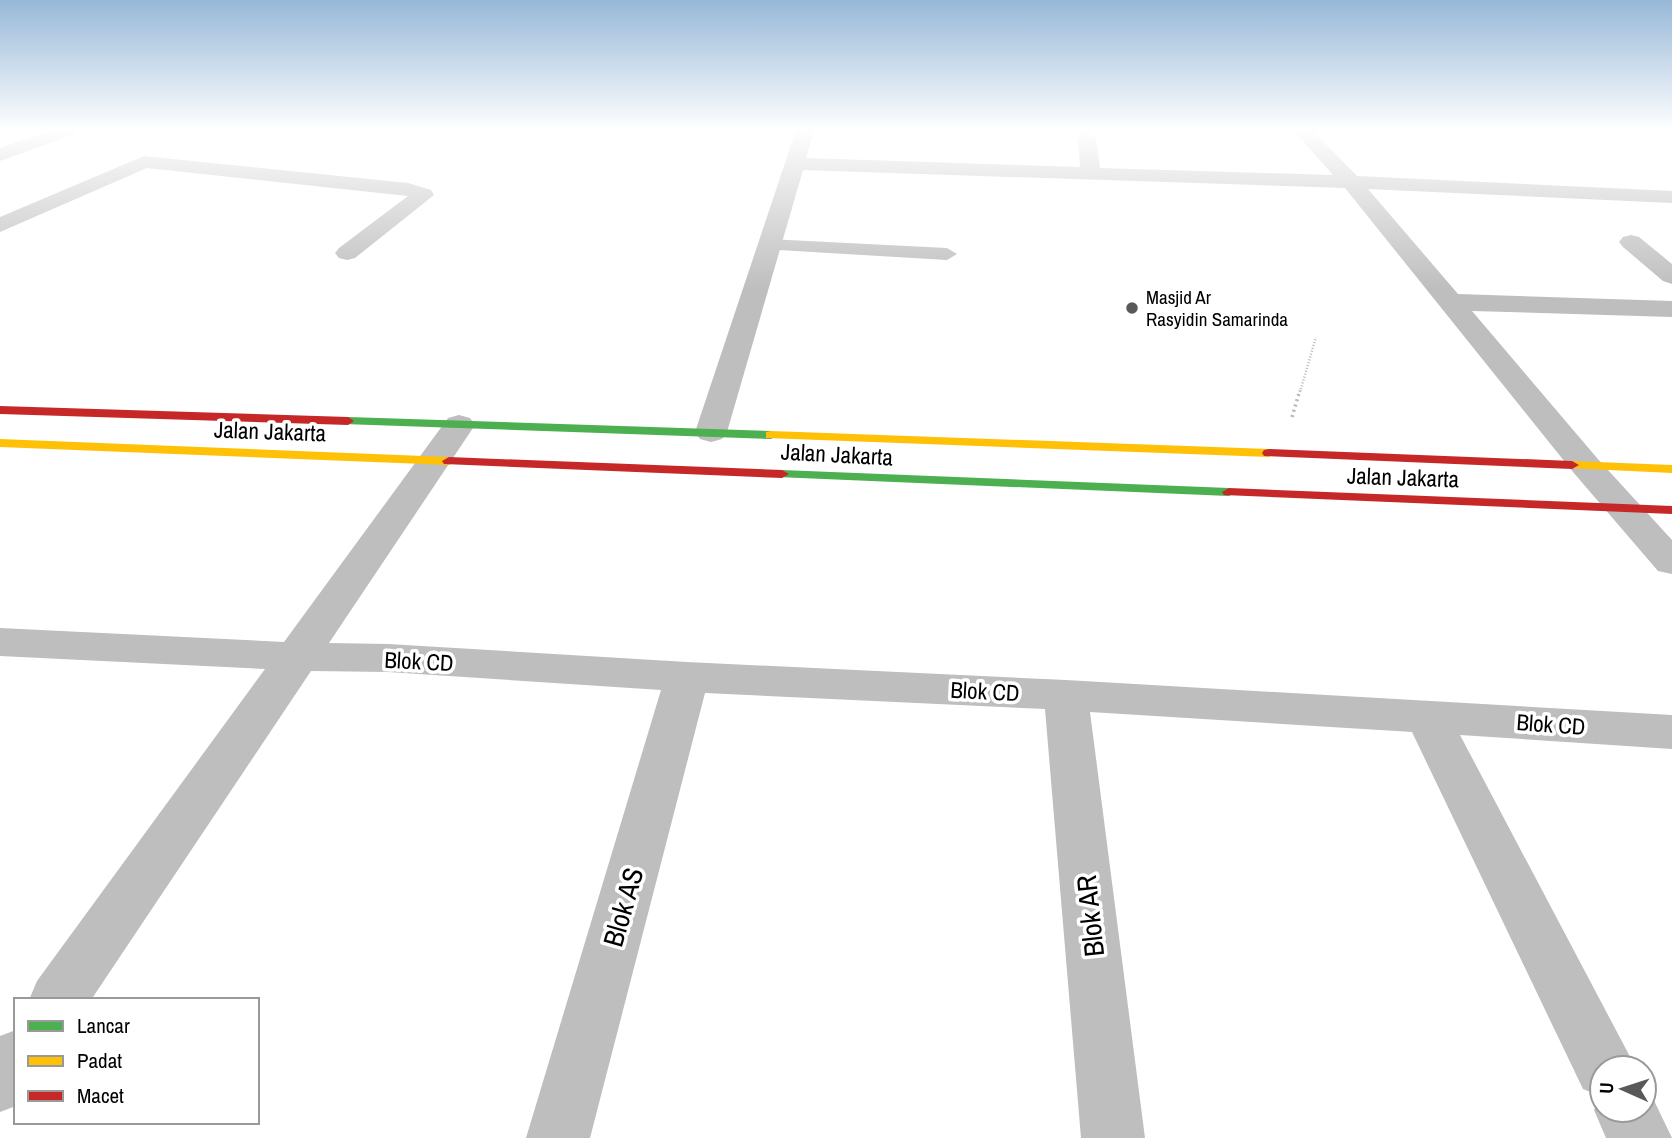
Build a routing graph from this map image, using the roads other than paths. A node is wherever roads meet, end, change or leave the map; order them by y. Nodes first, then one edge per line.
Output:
1 (96, 183) edge
2 (350, 183) edge
3 (787, 183) edge
4 (1352, 183) edge
5 (1375, 183) edge
6 (1672, 197) edge
7 (0, 225) edge
8 (1631, 242) dead end
9 (768, 245) junction
10 (347, 253) dead end
11 (947, 254) dead end
12 (1672, 276) edge
13 (1448, 302) junction
14 (1672, 309) edge
15 (0, 410) edge
16 (459, 425) junction
17 (711, 432) junction
18 (0, 443) edge
19 (434, 460) junction
20 (1585, 465) junction
21 (1672, 469) edge
22 (1623, 508) junction
23 (1672, 510) edge
24 (1672, 563) edge
25 (0, 642) edge
26 (298, 657) junction
27 (687, 677) junction
28 (1066, 695) junction
29 (1427, 716) junction
30 (1672, 732) edge
31 (59, 998) edge
32 (1598, 1054) edge
33 (14, 1062) edge
34 (0, 1082) edge
35 (558, 1138) edge
36 (1113, 1138) edge

1 - 7 street
2 - 10 street
3 - 9 street
4 - 13 street
5 - 6 street
8 - 12 street
9 - 11 lane
9 - 17 street
13 - 14 street
13 - 20 street
15 - 16 main road, Jalan Jakarta
16 - 17 main road, Jalan Jakarta
16 - 19 street
17 - 20 main road, Jalan Jakarta
18 - 19 main road, Jalan Jakarta
19 - 22 main road, Jalan Jakarta
19 - 26 street
20 - 21 main road, Jalan Jakarta
20 - 22 street
22 - 23 main road, Jalan Jakarta
22 - 24 street
25 - 26 street, Blok CD
26 - 27 street, Blok CD
26 - 31 street
27 - 28 street, Blok CD
27 - 35 street, Blok AS
28 - 29 street, Blok CD
28 - 36 street, Blok AR
29 - 30 street, Blok CD
29 - 32 street
33 - 34 street

